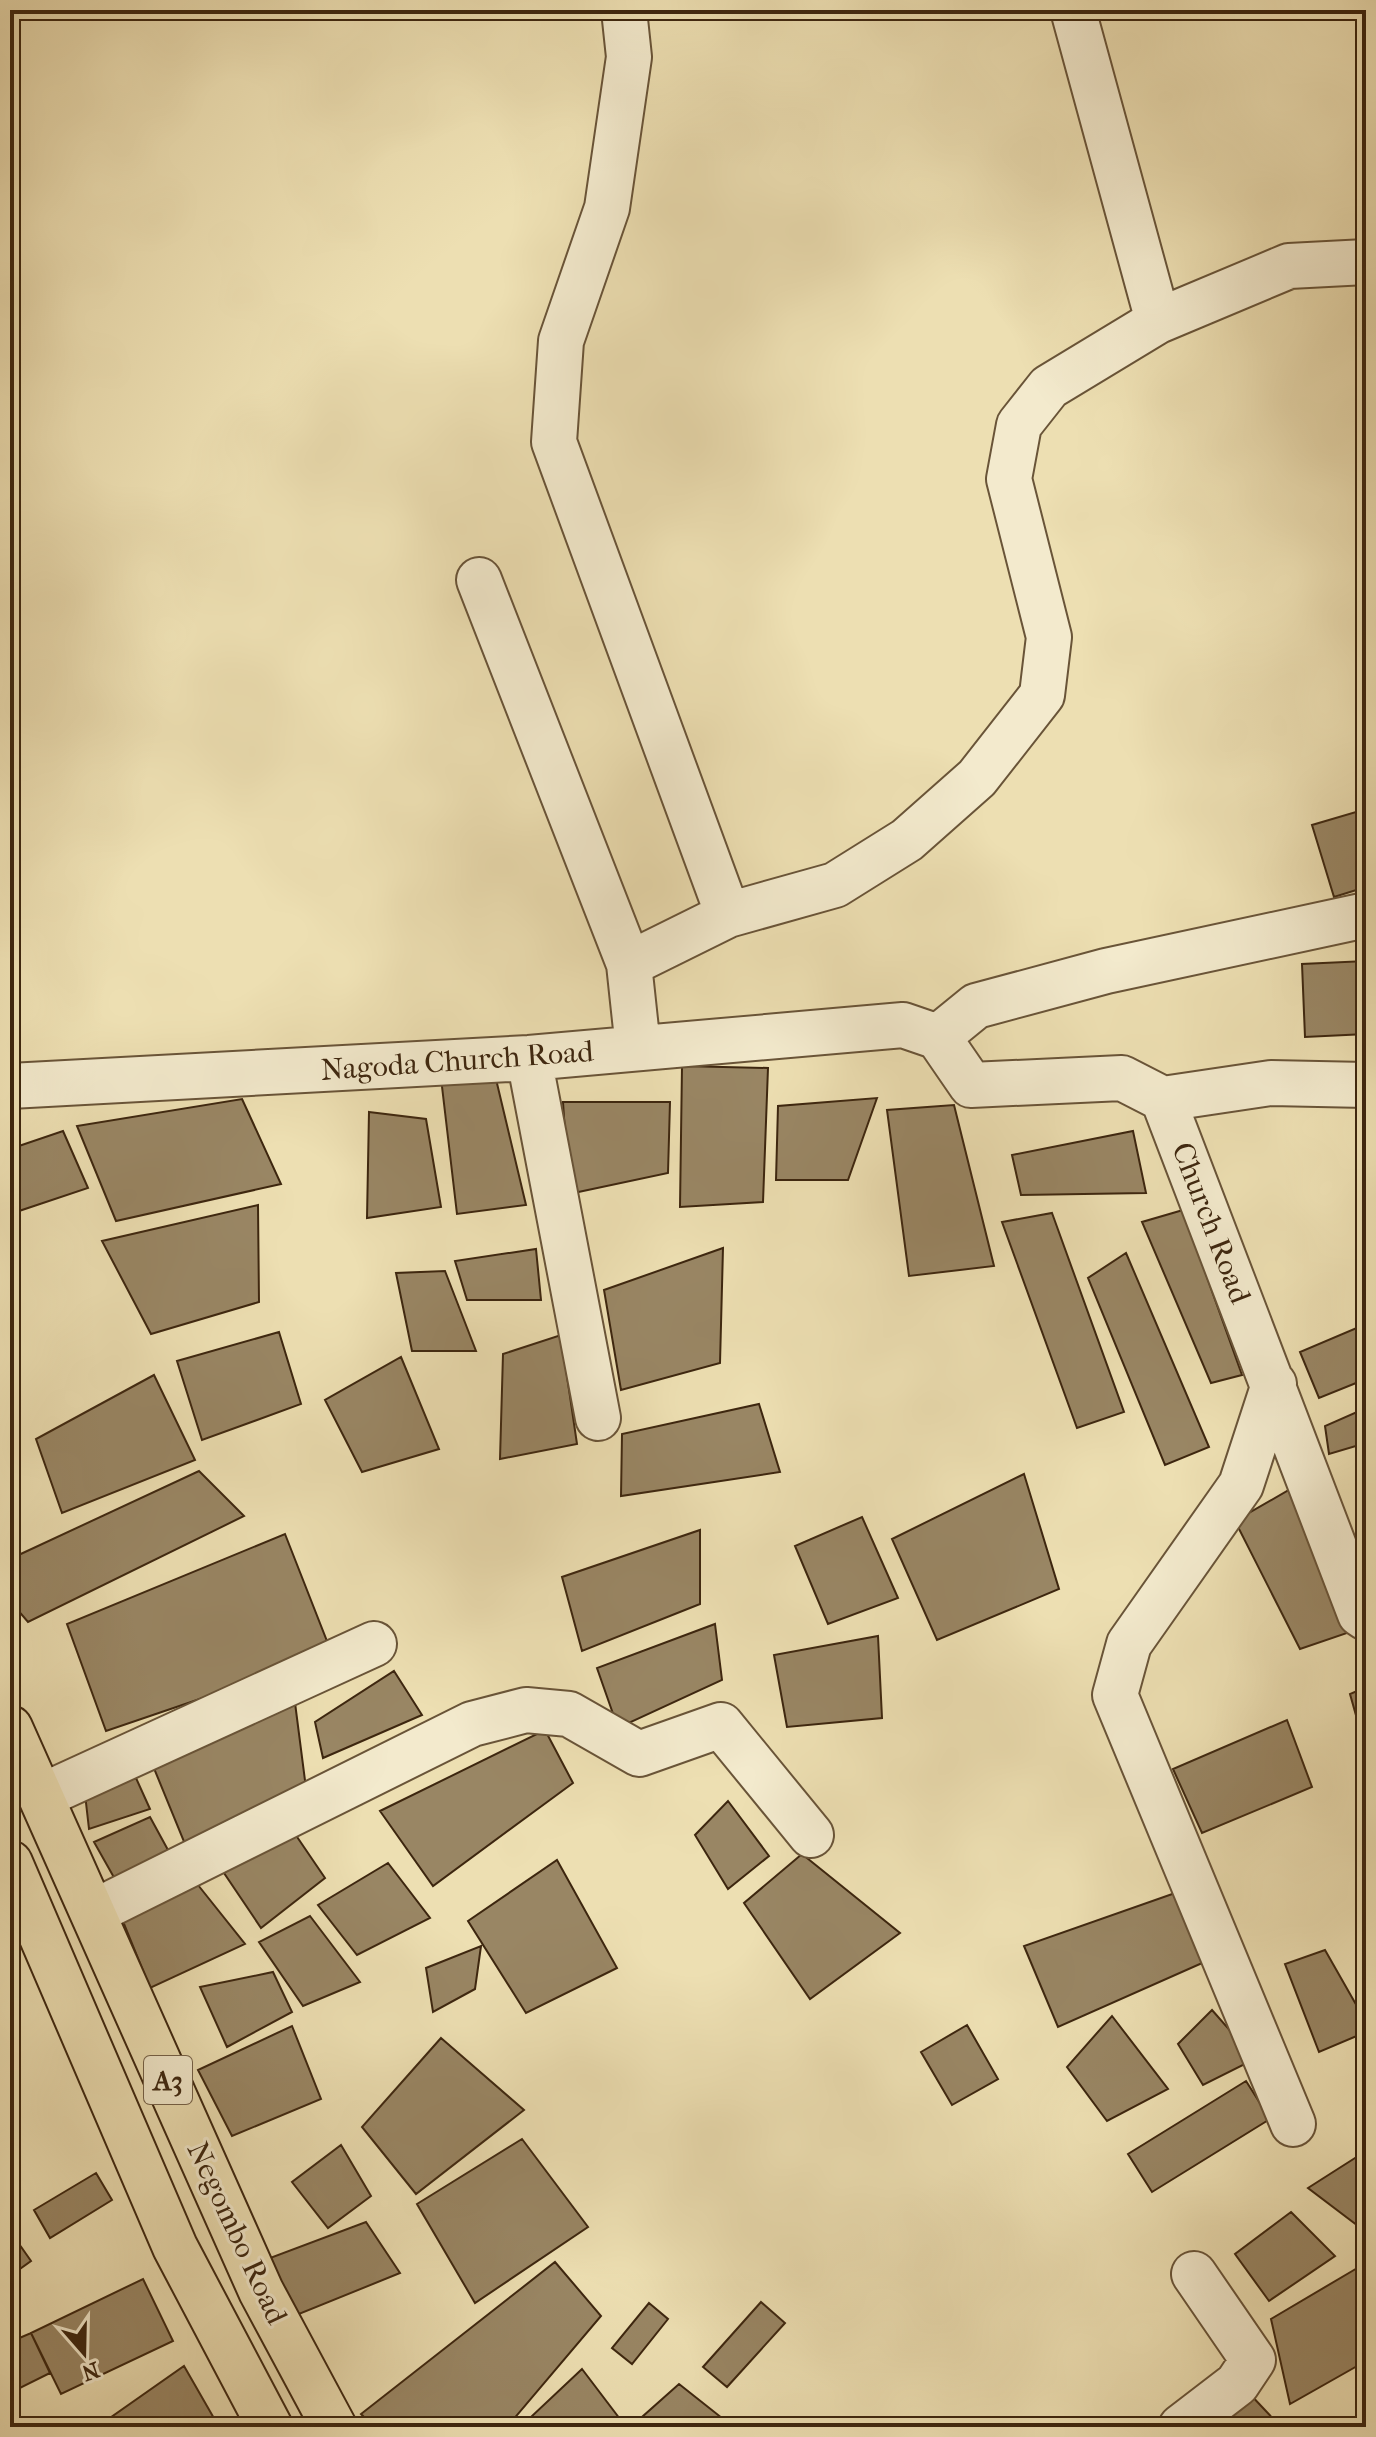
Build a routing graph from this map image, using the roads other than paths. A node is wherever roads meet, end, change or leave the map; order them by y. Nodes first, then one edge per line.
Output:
1 (624, 10) edge
2 (1073, 10) edge
3 (1366, 262) edge
4 (1158, 321) junction
5 (479, 580) dead end
6 (728, 915) junction
7 (1366, 915) edge
8 (629, 964) junction
9 (920, 1031) junction
10 (638, 1048) junction
11 (529, 1058) junction
12 (1366, 1085) edge
13 (10, 1086) edge
14 (1163, 1099) junction
15 (1274, 1384) junction
16 (598, 1418) dead end
17 (1366, 1618) edge
18 (374, 1644) dead end
19 (10, 1728) edge
20 (42, 1796) junction
21 (811, 1835) dead end
22 (10, 1863) edge
23 (94, 1912) junction
24 (1293, 2124) dead end
25 (1194, 2274) dead end
26 (270, 2427) edge
27 (334, 2427) edge
28 (1181, 2427) edge

1 - 6 street
2 - 4 street
3 - 4 street
4 - 6 street
5 - 8 street
6 - 8 street
7 - 9 street
8 - 10 street
9 - 10 street, Nagoda Church Road
9 - 14 street
10 - 11 street, Nagoda Church Road
11 - 13 street, Nagoda Church Road
11 - 16 street
12 - 14 street
14 - 15 street, Church Road
15 - 17 street, Church Road
15 - 24 street
18 - 20 street
19 - 20 highway, Negombo Road / A3
20 - 23 highway, Negombo Road / A3
21 - 23 street
22 - 26 highway, Negombo Road / A3
23 - 27 highway, Negombo Road / A3
25 - 28 street

